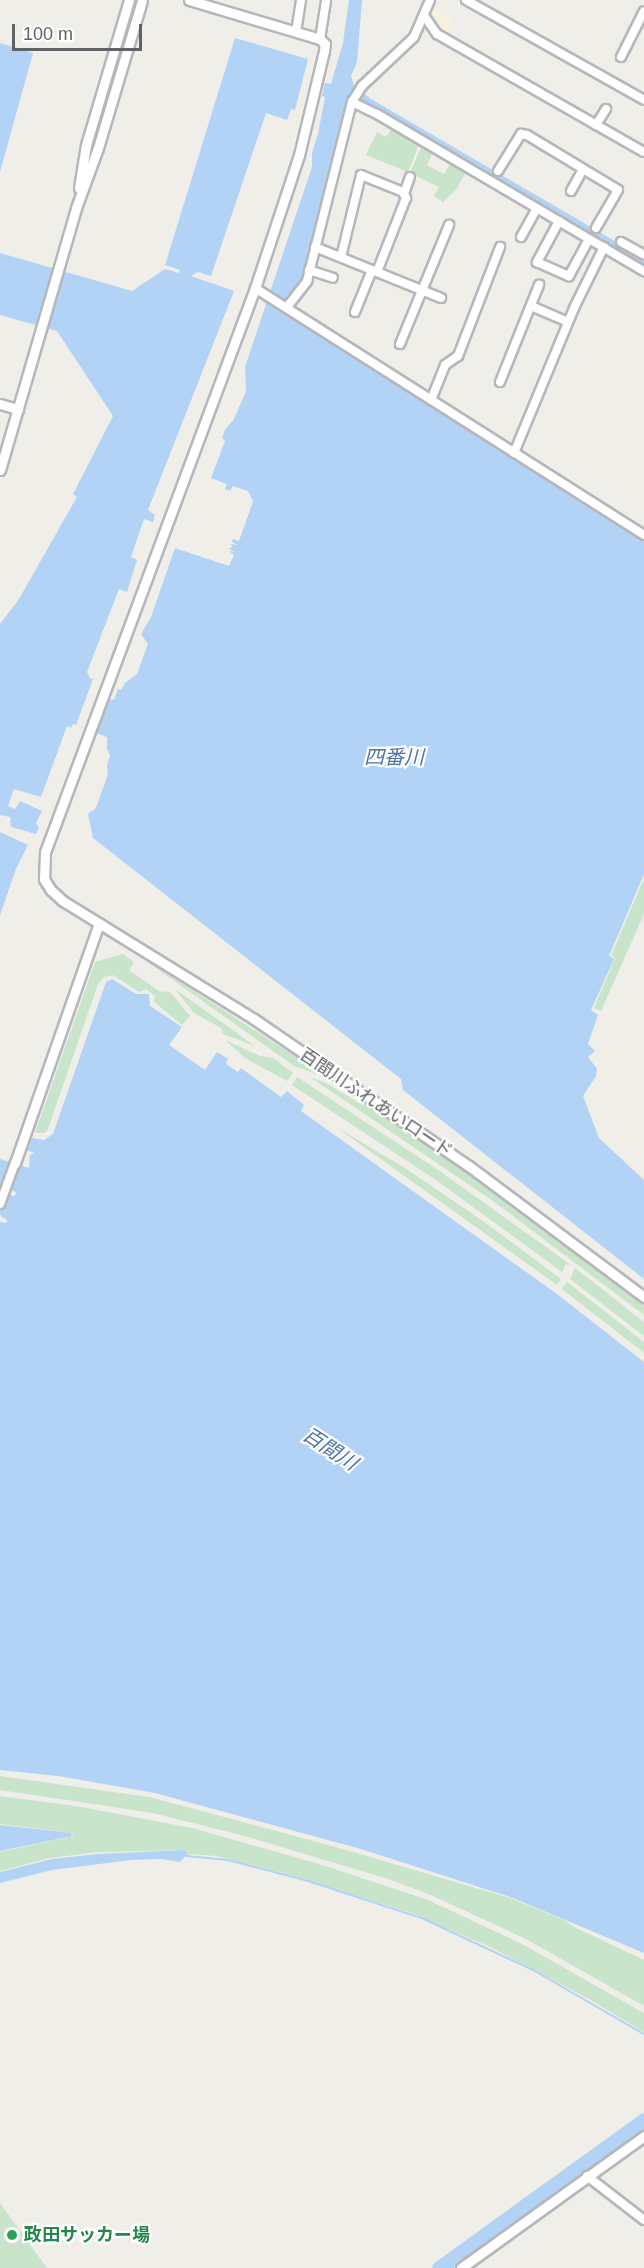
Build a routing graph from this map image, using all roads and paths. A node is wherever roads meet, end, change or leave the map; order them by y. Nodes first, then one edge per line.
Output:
1 (129, 0) edge
2 (142, 0) edge
3 (189, 0) edge
4 (301, 0) edge
5 (326, 0) edge
6 (430, 0) edge
7 (466, 0) edge
8 (644, 11) edge
9 (425, 17) junction
10 (296, 32) junction
11 (320, 39) junction
12 (621, 57) dead end
13 (644, 100) edge
14 (352, 101) junction
15 (606, 109) dead end
16 (597, 125) junction
17 (644, 152) edge
18 (583, 169) junction
19 (498, 171) dead end
20 (410, 177) dead end
21 (571, 191) dead end
22 (404, 194) junction
23 (76, 208) junction
24 (537, 208) junction
25 (559, 221) junction
26 (449, 225) dead end
27 (596, 228) dead end
28 (521, 237) dead end
29 (589, 239) junction
30 (621, 242) dead end
31 (315, 247) junction
32 (500, 247) dead end
33 (604, 248) junction
34 (644, 255) edge
35 (341, 257) junction
36 (309, 270) junction
37 (375, 271) junction
38 (644, 271) edge
39 (333, 279) dead end
40 (539, 285) dead end
41 (255, 288) junction
42 (422, 290) junction
43 (441, 297) dead end
44 (286, 306) junction
45 (531, 306) junction
46 (355, 312) dead end
47 (568, 322) junction
48 (400, 344) dead end
49 (500, 382) dead end
50 (431, 400) junction
51 (0, 404) edge
52 (18, 409) junction
53 (514, 453) junction
54 (0, 470) edge
55 (644, 535) edge
56 (99, 923) junction
57 (15, 1163) joint
58 (0, 1204) edge
59 (644, 1297) edge
60 (644, 2136) edge
61 (587, 2176) junction
62 (644, 2220) edge
63 (461, 2268) edge

1 - 23 street
2 - 23 street
3 - 10 street
4 - 10 street
5 - 11 street
6 - 9 street
7 - 13 street
8 - 12 street
9 - 14 street
9 - 16 street
10 - 11 street
11 - 41 street, 百間川ふれあいロード
14 - 24 street
14 - 31 street
15 - 16 street
16 - 17 street
18 - 19 street
18 - 21 street
18 - 27 street
20 - 22 street
22 - 35 street
22 - 37 street
23 - 52 street
24 - 25 street
24 - 28 street
25 - 29 street
25 - 29 street
26 - 42 street
29 - 33 street
30 - 34 street
31 - 35 street
31 - 36 street
32 - 50 street
33 - 38 street
33 - 47 street
35 - 37 street
36 - 39 street
36 - 44 street
37 - 42 street
37 - 46 street
40 - 45 street
41 - 44 street
41 - 56 street, 百間川ふれあいロード
42 - 43 street
42 - 48 street
44 - 50 street
45 - 47 street
45 - 49 street
47 - 53 street
50 - 53 street
51 - 52 street
52 - 54 street
53 - 55 street
56 - 57 street
56 - 59 street, 百間川ふれあいロード
57 - 58 street
60 - 61 street
61 - 62 street
61 - 63 street

